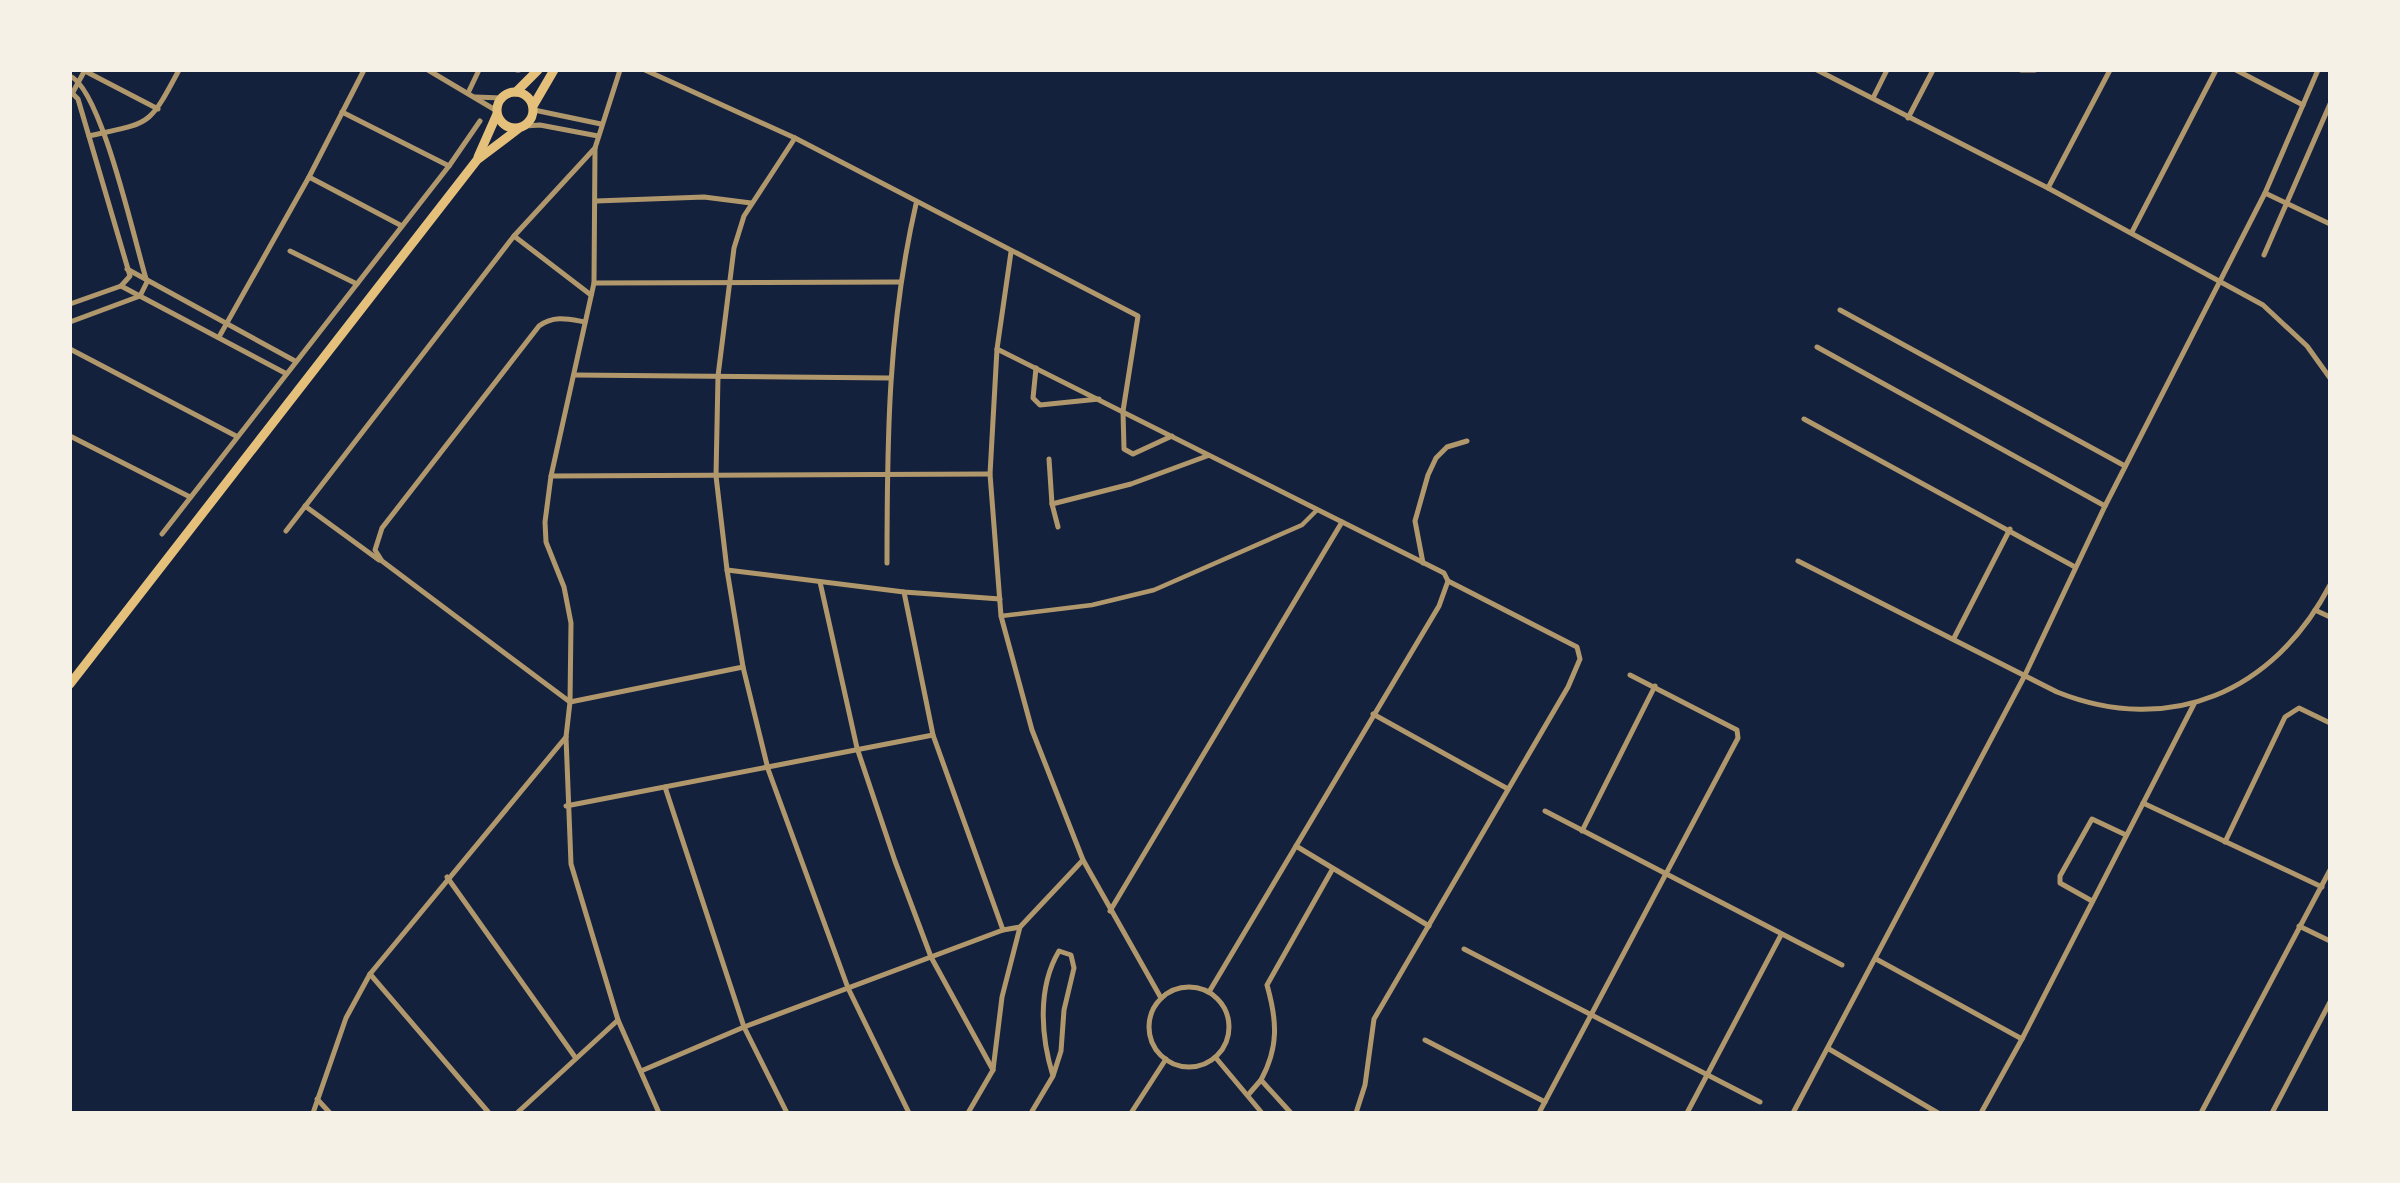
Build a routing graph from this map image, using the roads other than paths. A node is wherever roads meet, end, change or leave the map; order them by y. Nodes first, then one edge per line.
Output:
1 (84, 70) edge
2 (179, 70) edge
3 (364, 70) edge
4 (428, 70) edge
5 (479, 70) edge
6 (538, 70) edge
7 (554, 70) edge
8 (620, 70) edge
9 (645, 70) edge
10 (1817, 70) edge
11 (1887, 70) edge
12 (1933, 70) edge
13 (2021, 70) edge
14 (2035, 70) edge
15 (2110, 70) edge
16 (2216, 70) edge
17 (2236, 70) edge
18 (2318, 70) edge
19 (70, 76) edge
20 (79, 80) junction
21 (71, 92) edge
22 (516, 92) junction
23 (467, 93) junction
24 (475, 97) junction
25 (502, 98) junction
26 (1873, 98) junction
27 (2330, 104) edge
28 (2304, 105) junction
29 (534, 108) junction
30 (158, 110) junction
31 (342, 112) junction
32 (497, 112) junction
33 (1908, 118) junction
34 (480, 121) dead end
35 (601, 124) junction
36 (521, 127) junction
37 (103, 132) junction
38 (89, 136) junction
39 (598, 136) junction
40 (795, 138) junction
41 (595, 148) junction
42 (477, 160) junction
43 (449, 166) junction
44 (309, 177) junction
45 (2048, 188) junction
46 (2265, 193) junction
47 (596, 201) junction
48 (751, 203) junction
49 (916, 204) junction
50 (2286, 204) junction
51 (2330, 225) edge
52 (402, 226) junction
53 (2132, 232) junction
54 (514, 236) junction
55 (290, 251) dead end
56 (1011, 252) junction
57 (2264, 254) dead end
58 (127, 268) junction
59 (146, 279) junction
60 (900, 282) junction
61 (594, 283) junction
62 (2218, 283) junction
63 (357, 284) junction
64 (729, 284) junction
65 (121, 286) junction
66 (591, 295) junction
67 (140, 296) junction
68 (70, 304) edge
69 (1840, 310) dead end
70 (70, 322) edge
71 (585, 322) junction
72 (226, 324) junction
73 (219, 337) junction
74 (1818, 347) dead end
75 (70, 349) edge
76 (997, 349) junction
77 (296, 361) junction
78 (1036, 368) junction
79 (285, 373) junction
80 (574, 375) junction
81 (718, 376) junction
82 (889, 378) junction
83 (2330, 379) edge
84 (1099, 399) junction
85 (1123, 411) junction
86 (1804, 419) dead end
87 (70, 436) edge
88 (236, 436) junction
89 (1172, 436) junction
90 (1467, 442) dead end
91 (1207, 456) junction
92 (1049, 458) dead end
93 (2125, 466) junction
94 (887, 474) junction
95 (990, 474) junction
96 (551, 476) junction
97 (716, 476) junction
98 (190, 497) junction
99 (1052, 503) junction
100 (305, 506) junction
101 (2105, 506) junction
102 (1317, 510) junction
103 (1342, 522) junction
104 (1058, 527) dead end
105 (2010, 529) junction
106 (286, 531) dead end
107 (162, 534) dead end
108 (382, 561) junction
109 (1798, 561) dead end
110 (887, 563) dead end
111 (1423, 563) junction
112 (2075, 567) junction
113 (727, 569) junction
114 (820, 582) junction
115 (1448, 582) junction
116 (2330, 585) edge
117 (904, 592) junction
118 (1000, 599) junction
119 (2315, 610) junction
120 (1002, 616) junction
121 (2330, 617) edge
122 (1954, 638) junction
123 (743, 667) junction
124 (1630, 675) dead end
125 (2024, 677) junction
126 (70, 684) edge
127 (1655, 686) junction
128 (570, 702) junction
129 (2194, 704) junction
130 (1373, 713) junction
131 (2330, 723) edge
132 (933, 735) junction
133 (566, 737) junction
134 (857, 748) junction
135 (768, 769) junction
136 (665, 788) junction
137 (1508, 789) junction
138 (2143, 803) junction
139 (566, 806) junction
140 (1545, 811) dead end
141 (1582, 831) junction
142 (2126, 835) junction
143 (2225, 842) junction
144 (1296, 846) junction
145 (1083, 860) junction
146 (1332, 870) junction
147 (2330, 870) edge
148 (1664, 875) junction
149 (447, 877) junction
150 (2322, 887) junction
151 (2092, 901) junction
152 (1110, 911) junction
153 (1429, 926) junction
154 (2300, 926) junction
155 (1020, 927) junction
156 (1003, 930) junction
157 (1781, 934) junction
158 (2330, 941) edge
159 (1464, 949) dead end
160 (931, 957) junction
161 (1877, 959) junction
162 (1842, 965) dead end
163 (370, 974) junction
164 (848, 988) junction
165 (1209, 992) junction
166 (1161, 998) junction
167 (2330, 1002) edge
168 (1591, 1014) junction
169 (618, 1020) junction
170 (744, 1027) junction
171 (2022, 1039) junction
172 (1425, 1040) dead end
173 (1829, 1049) junction
174 (575, 1058) junction
175 (1216, 1058) junction
176 (1166, 1059) junction
177 (993, 1070) junction
178 (641, 1072) junction
179 (1707, 1074) junction
180 (1053, 1076) junction
181 (1261, 1080) junction
182 (1248, 1095) junction
183 (317, 1099) junction
184 (1545, 1102) junction
185 (1760, 1102) dead end
186 (313, 1113) edge
187 (330, 1113) edge
188 (489, 1113) edge
189 (517, 1113) edge
190 (659, 1113) edge
191 (787, 1113) edge
192 (909, 1113) edge
193 (968, 1113) edge
194 (1031, 1113) edge
195 (1131, 1113) edge
196 (1262, 1113) edge
197 (1291, 1113) edge
198 (1356, 1113) edge
199 (1539, 1113) edge
200 (1687, 1113) edge
201 (1793, 1113) edge
202 (1938, 1113) edge
203 (1980, 1113) edge
204 (2201, 1113) edge
205 (2272, 1113) edge

1 - 20 street
1 - 30 street
2 - 30 street
3 - 31 street
4 - 23 street
5 - 23 street
6 - 22 main road
7 - 29 main road
8 - 35 street
9 - 40 street
10 - 26 street
11 - 26 street
12 - 33 street
13 - 14 street
15 - 45 street
16 - 53 street
17 - 28 street
18 - 28 street
19 - 20 street
20 - 21 street
20 - 37 street
21 - 38 street
22 - 25 main road
22 - 29 main road
23 - 24 street
24 - 25 street
24 - 32 street
25 - 32 main road
26 - 33 street
27 - 50 street
28 - 46 street
29 - 35 street
29 - 36 main road
30 - 37 street
31 - 43 street
31 - 44 street
32 - 36 main road
32 - 42 main road
33 - 45 street
34 - 43 street
35 - 39 street
36 - 39 street
36 - 42 main road
37 - 38 street
37 - 59 street
38 - 58 street
39 - 41 street
40 - 48 street
40 - 49 street
41 - 47 street
41 - 54 street
42 - 126 main road
43 - 52 street
44 - 52 street
44 - 72 street
45 - 53 street
46 - 50 street
46 - 62 street
47 - 48 street
47 - 61 street
48 - 64 street
49 - 56 street
49 - 60 street
50 - 51 street
50 - 57 street
52 - 63 street
53 - 62 street
54 - 66 street
54 - 100 street
55 - 63 street
56 - 76 street
56 - 85 street
58 - 59 street
58 - 65 street
59 - 67 street
59 - 72 street
60 - 64 street
60 - 82 street
61 - 64 street
61 - 66 street
62 - 83 street
62 - 93 street
63 - 77 street
64 - 81 street
65 - 67 street
65 - 68 street
66 - 71 street
67 - 70 street
67 - 73 street
69 - 93 street
71 - 80 street
71 - 108 street
72 - 73 street
72 - 77 street
73 - 79 street
74 - 101 street
75 - 88 street
76 - 78 street
76 - 95 street
77 - 79 street
78 - 84 street
78 - 84 street
79 - 88 street
80 - 81 street
80 - 96 street
81 - 82 street
81 - 97 street
82 - 94 street
84 - 85 street
85 - 89 street
85 - 89 street
86 - 105 street
87 - 98 street
88 - 98 street
89 - 91 street
90 - 111 street
91 - 99 street
91 - 102 street
92 - 99 street
93 - 101 street
94 - 95 street
94 - 97 street
94 - 110 street
95 - 118 street
96 - 97 street
96 - 128 street
97 - 113 street
98 - 107 street
99 - 104 street
100 - 106 street
100 - 108 street
101 - 112 street
102 - 103 street
102 - 120 street
103 - 111 street
103 - 152 street
105 - 112 street
105 - 122 street
108 - 128 street
109 - 122 street
111 - 115 street
112 - 125 street
113 - 114 street
113 - 123 street
114 - 117 street
114 - 134 street
115 - 130 street
115 - 137 street
116 - 119 street
117 - 118 street
117 - 132 street
118 - 120 street
119 - 121 street
119 - 129 street
120 - 145 street
122 - 125 street
123 - 128 street
123 - 135 street
124 - 127 street
125 - 129 street
125 - 161 street
127 - 141 street
127 - 148 street
128 - 133 street
129 - 138 street
130 - 137 street
130 - 144 street
131 - 143 street
132 - 134 street
132 - 156 street
133 - 139 street
133 - 149 street
134 - 135 street
134 - 160 street
135 - 136 street
135 - 164 street
136 - 139 street
136 - 170 street
137 - 153 street
138 - 142 street
138 - 143 street
139 - 169 street
140 - 141 street
141 - 148 street
142 - 151 street
142 - 151 street
143 - 150 street
144 - 146 street
144 - 165 street
145 - 152 street
145 - 155 street
146 - 153 street
146 - 181 street
147 - 150 street
148 - 157 street
148 - 168 street
149 - 163 street
149 - 174 street
150 - 154 street
151 - 171 street
152 - 166 street
153 - 198 street
154 - 158 street
154 - 204 street
155 - 156 street
155 - 177 street
156 - 160 street
157 - 162 street
157 - 179 street
159 - 168 street
160 - 164 street
160 - 177 street
161 - 171 street
161 - 173 street
163 - 183 street
163 - 188 street
164 - 170 street
164 - 192 street
165 - 166 street
165 - 175 street
166 - 176 street
167 - 205 street
168 - 179 street
168 - 184 street
169 - 174 street
169 - 178 street
170 - 178 street
170 - 191 street
171 - 203 street
172 - 184 street
173 - 201 street
173 - 202 street
174 - 189 street
175 - 176 street
175 - 182 street
176 - 195 street
177 - 193 street
178 - 190 street
179 - 185 street
179 - 200 street
180 - 180 street
180 - 194 street
181 - 182 street
181 - 197 street
182 - 196 street
183 - 186 street
183 - 187 street
184 - 199 street

